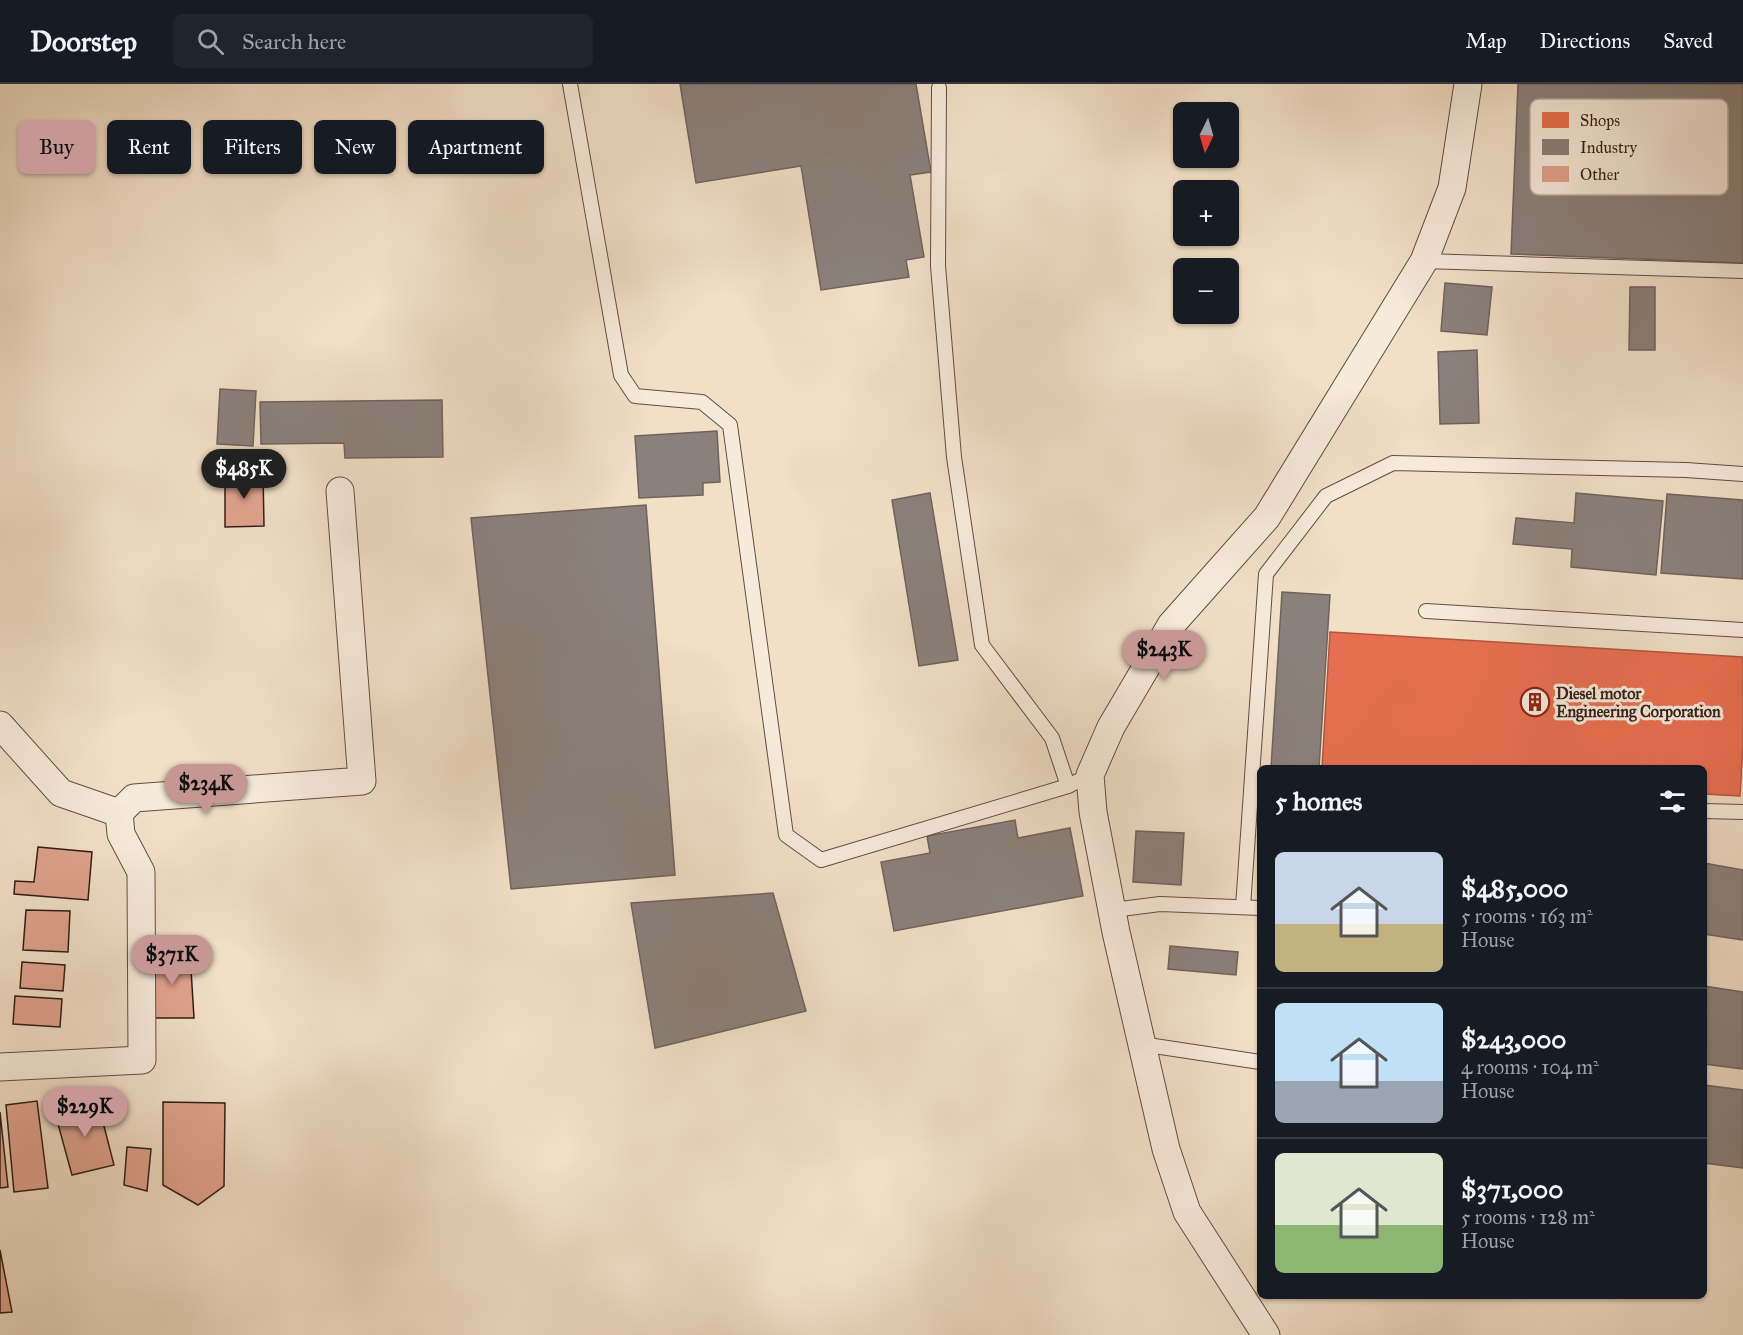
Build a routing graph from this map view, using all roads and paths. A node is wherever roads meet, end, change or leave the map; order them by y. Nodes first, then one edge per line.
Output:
1 (570, 84) edge
2 (1468, 84) edge
3 (939, 88) dead end
4 (1424, 261) junction
5 (1743, 271) edge
6 (1743, 474) edge
7 (340, 491) dead end
8 (1426, 611) dead end
9 (1743, 630) edge
10 (0, 725) edge
11 (1079, 780) junction
12 (1707, 811) edge
13 (119, 813) junction
14 (1743, 813) edge
15 (1243, 907) junction
16 (1257, 908) edge
17 (1113, 910) junction
18 (1141, 1044) junction
19 (1257, 1062) edge
20 (0, 1067) edge
21 (1266, 1335) edge

1 - 11 lane
2 - 4 street
3 - 11 lane
4 - 5 lane
4 - 11 street
6 - 15 lane
7 - 13 street
8 - 9 lane
10 - 13 street
11 - 17 street
12 - 14 lane
13 - 20 street
15 - 16 lane
15 - 17 lane
17 - 18 street
18 - 19 lane
18 - 21 street

